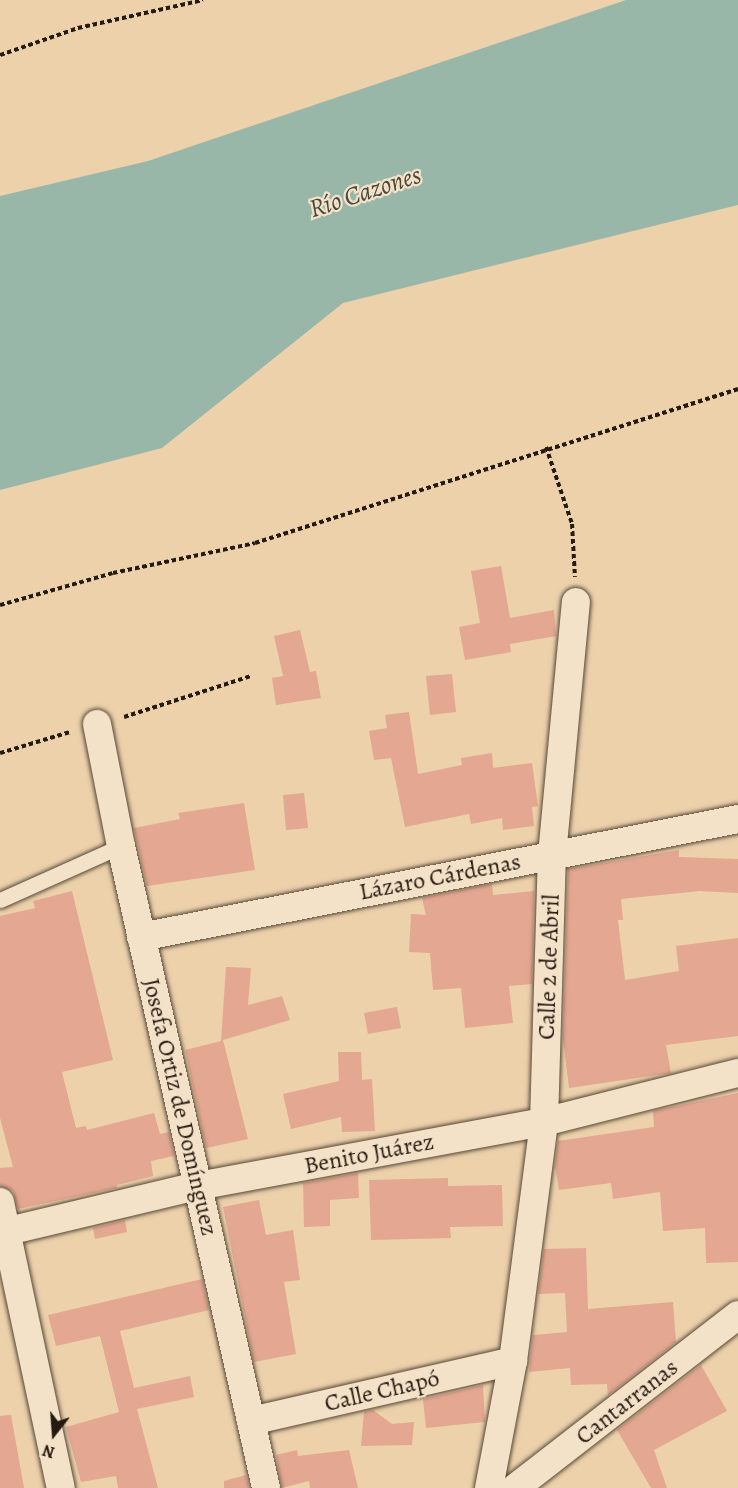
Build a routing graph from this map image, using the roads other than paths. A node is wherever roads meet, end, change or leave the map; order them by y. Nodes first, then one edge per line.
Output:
1 (576, 602) road end
2 (97, 724) road end
3 (738, 819) edge
4 (121, 846) junction
5 (552, 855) junction
6 (0, 900) edge
7 (141, 937) junction
8 (738, 1073) edge
9 (544, 1122) junction
10 (198, 1186) junction
11 (0, 1202) edge
12 (3, 1232) edge
13 (738, 1315) edge
14 (513, 1361) junction
15 (251, 1421) junction
16 (61, 1488) edge
17 (266, 1488) edge
18 (489, 1488) edge
19 (515, 1488) edge

1 - 5 street, Calle 2 de Abril
2 - 4 street, Josefa Ortiz de Domínguez
3 - 5 street, Lázaro Cárdenas
4 - 6 lane
4 - 7 street, Josefa Ortiz de Domínguez
5 - 7 street, Lázaro Cárdenas
5 - 9 street, Calle 2 de Abril
7 - 10 street, Josefa Ortiz de Domínguez
8 - 9 street, Benito Juárez
9 - 10 street, Benito Juárez
9 - 14 street, Calle 2 de Abril
10 - 12 street, Benito Juárez
10 - 15 street, Josefa Ortiz de Domínguez
11 - 12 street
12 - 16 street
13 - 19 street, Cantarranas
14 - 15 street, Calle Chapó
14 - 18 street, Calle 2 de Abril
15 - 17 street, Josefa Ortiz de Domínguez

